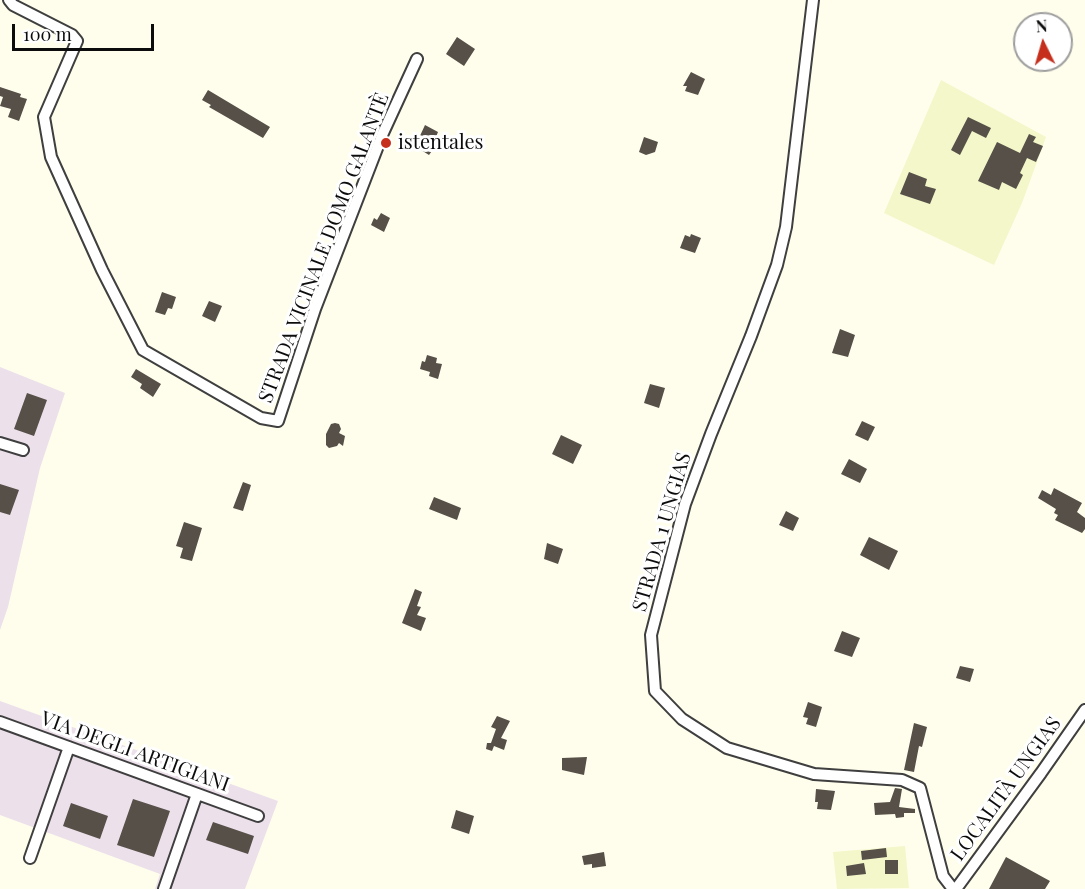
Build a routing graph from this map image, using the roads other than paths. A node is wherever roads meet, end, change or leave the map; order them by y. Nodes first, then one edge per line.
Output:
1 (9, 0) edge
2 (813, 0) edge
3 (417, 59) dead end
4 (0, 443) edge
5 (23, 450) dead end
6 (1085, 711) edge
7 (0, 723) edge
8 (69, 747) junction
9 (197, 794) junction
10 (258, 816) dead end
11 (30, 858) dead end
12 (164, 889) edge
13 (954, 889) edge

1 - 3 street, STRADA VICINALE DOMO GALANTÈ
2 - 13 street, STRADA 1 UNGIAS
4 - 5 street
6 - 13 street, LOCALITÀ UNGIAS
7 - 8 street, VIA DEGLI ARTIGIANI
8 - 9 street, VIA DEGLI ARTIGIANI
8 - 11 street
9 - 10 street, VIA DEGLI ARTIGIANI
9 - 12 street

